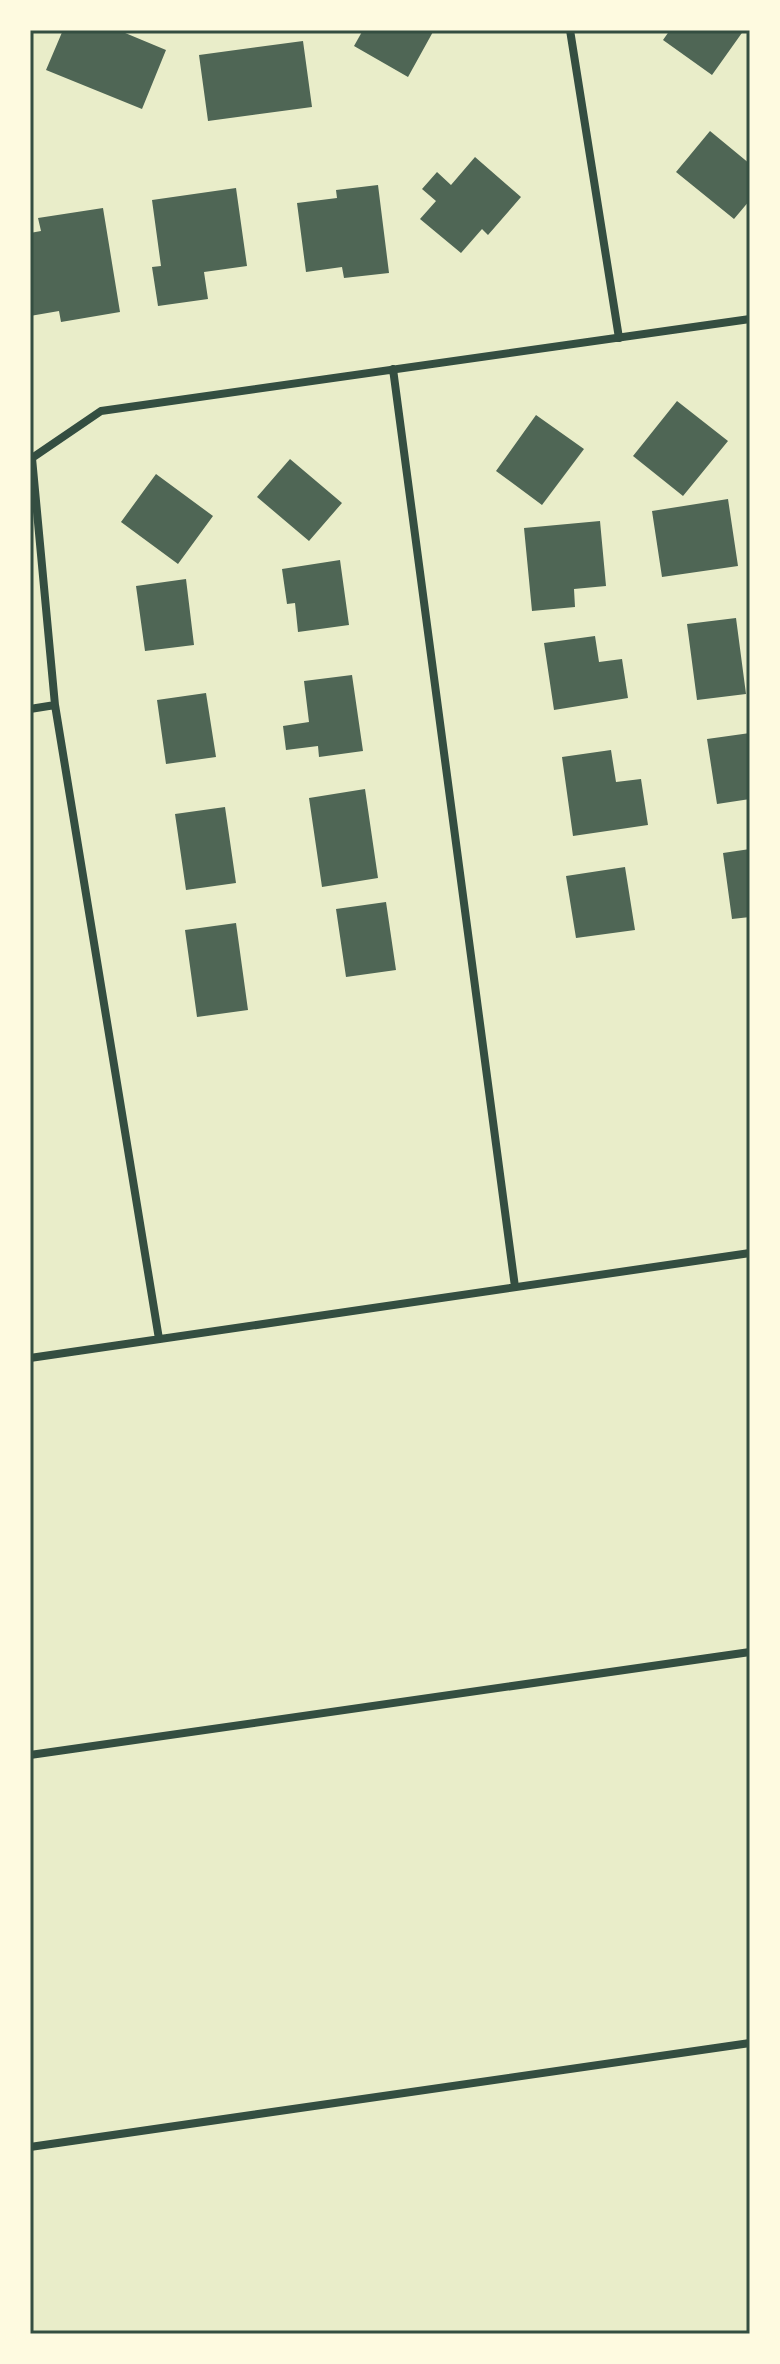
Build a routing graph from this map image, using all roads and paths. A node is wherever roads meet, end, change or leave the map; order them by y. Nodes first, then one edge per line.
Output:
1 (570, 30) edge
2 (750, 319) edge
3 (619, 338) junction
4 (393, 369) junction
5 (55, 705) junction
6 (30, 709) edge
7 (750, 1253) edge
8 (515, 1287) junction
9 (159, 1339) junction
10 (30, 1358) edge
11 (750, 1652) edge
12 (30, 1755) edge
13 (750, 2043) edge
14 (30, 2147) edge

1 - 3 street
2 - 3 street
3 - 4 street
4 - 5 street
4 - 8 street
5 - 6 street
5 - 9 street
7 - 8 street
8 - 9 street
9 - 10 street
11 - 12 street
13 - 14 street

